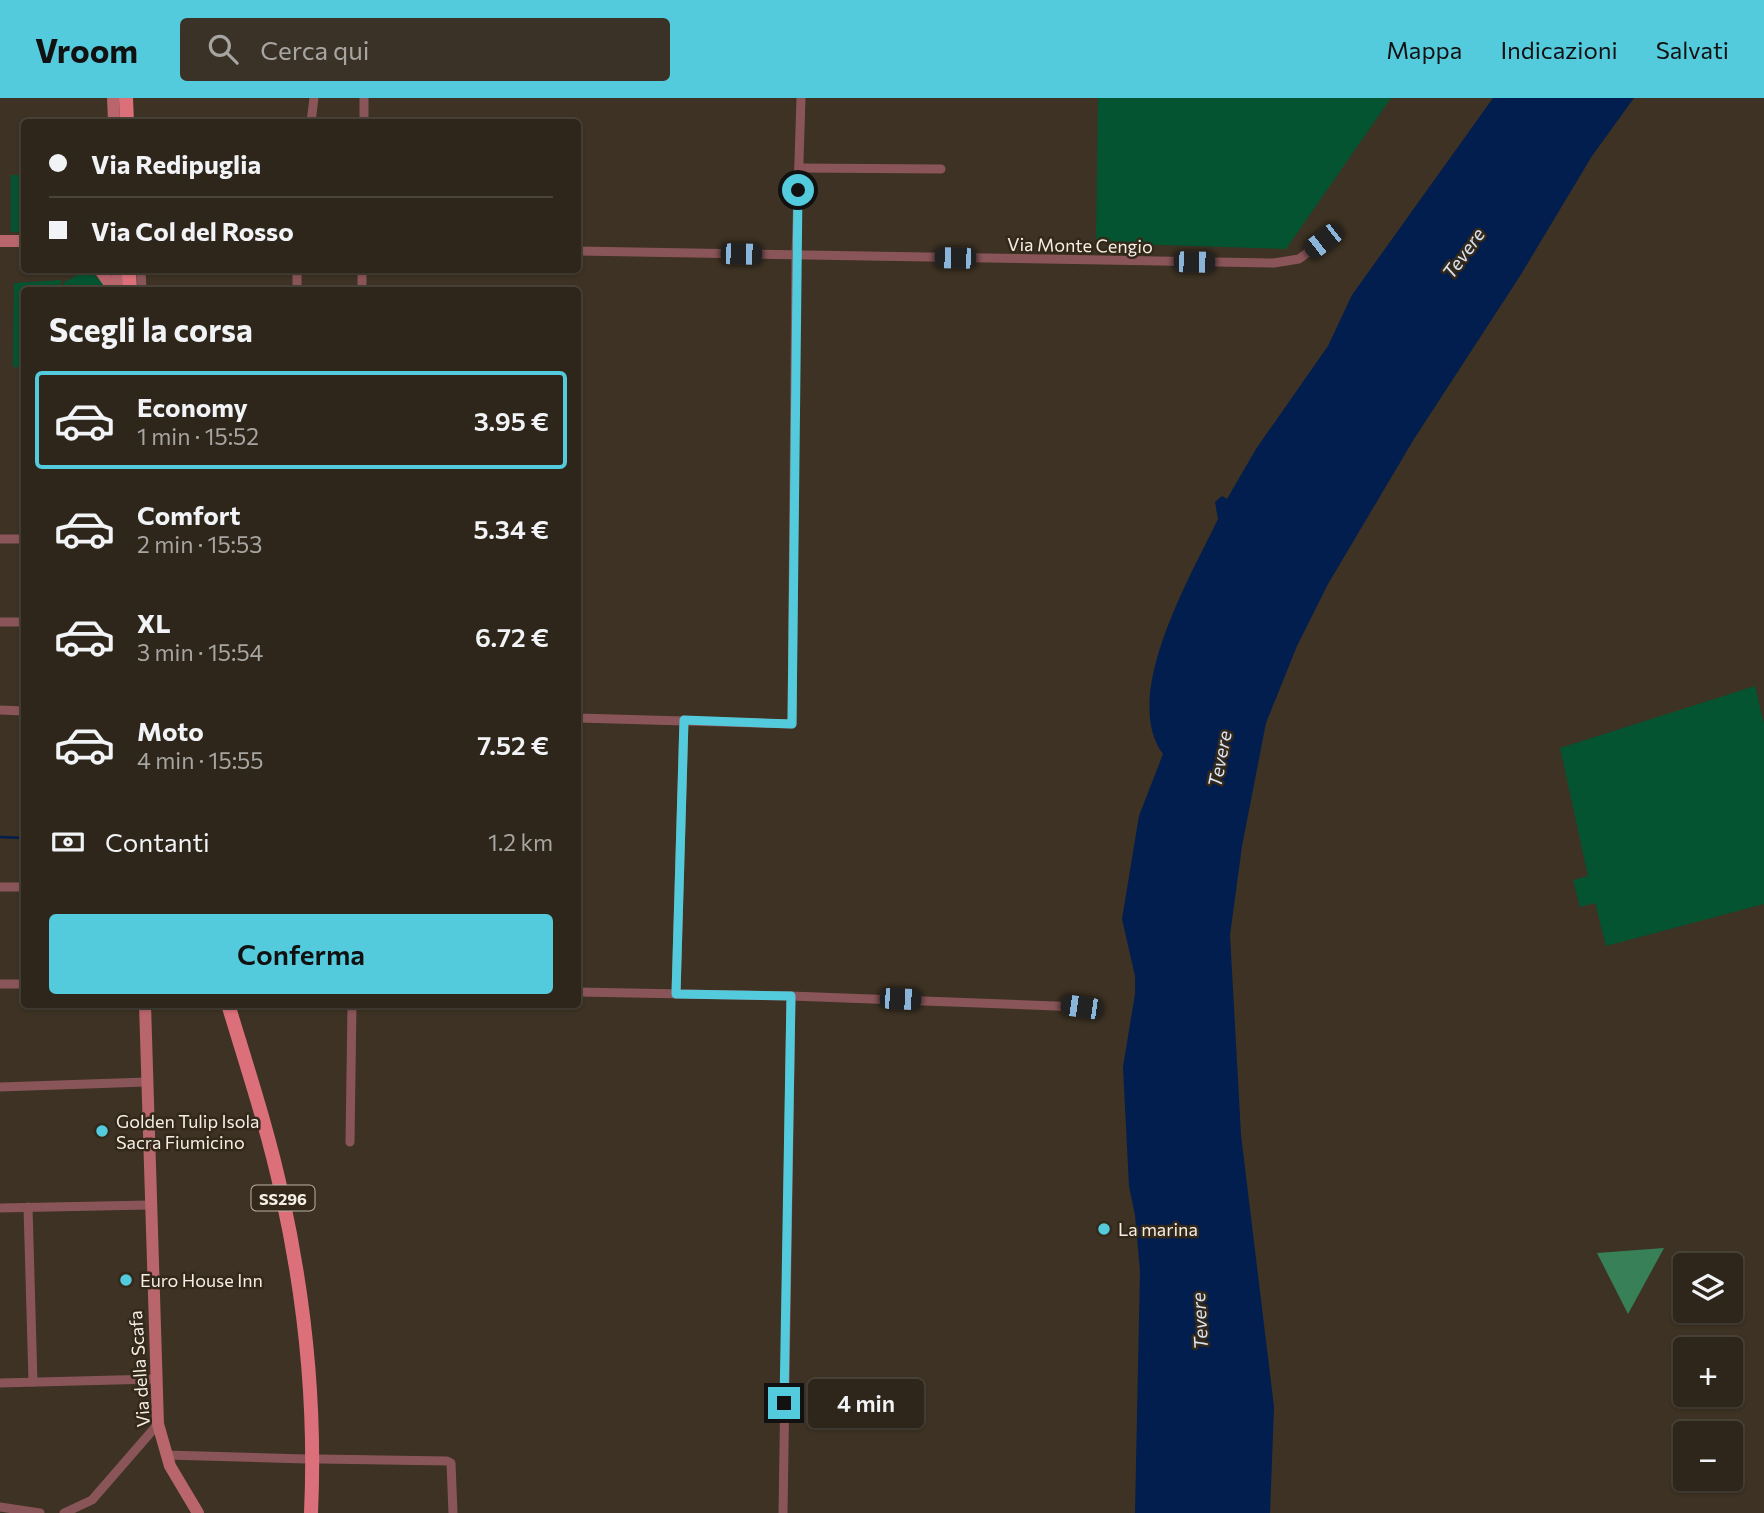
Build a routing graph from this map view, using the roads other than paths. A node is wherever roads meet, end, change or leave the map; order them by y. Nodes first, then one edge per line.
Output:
1 (113, 98) edge
2 (126, 98) edge
3 (314, 98) edge
4 (364, 98) edge
5 (801, 98) edge
6 (114, 119) edge
7 (127, 119) edge
8 (311, 119) edge
9 (364, 119) edge
10 (799, 169) junction
11 (942, 169) dead end
12 (0, 241) edge
13 (21, 241) edge
14 (1323, 241) dead end
15 (581, 251) edge
16 (796, 255) junction
17 (102, 273) edge
18 (114, 287) edge
19 (0, 539) edge
20 (21, 539) edge
21 (0, 622) edge
22 (21, 622) edge
23 (0, 710) edge
24 (21, 711) edge
25 (581, 718) edge
26 (684, 720) junction
27 (0, 887) edge
28 (21, 887) edge
29 (0, 984) edge
30 (21, 984) edge
31 (581, 992) edge
32 (676, 994) junction
33 (791, 996) junction
34 (1081, 1007) dead end
35 (145, 1008) edge
36 (229, 1008) edge
37 (352, 1008) edge
38 (146, 1082) junction
39 (0, 1087) edge
40 (350, 1142) dead end
41 (149, 1205) junction
42 (28, 1207) junction
43 (0, 1208) edge
44 (155, 1379) junction
45 (33, 1382) junction
46 (0, 1383) edge
47 (158, 1424) junction
48 (166, 1455) junction
49 (306, 1459) dead end
50 (320, 1459) dead end
51 (0, 1507) edge
52 (40, 1513) edge
53 (64, 1513) edge
54 (198, 1513) edge
55 (311, 1513) edge
56 (453, 1513) edge
57 (783, 1513) edge

1 - 6 street
2 - 7 main road
3 - 8 street
4 - 9 street
5 - 10 street
10 - 11 street
10 - 16 street
12 - 13 street
14 - 16 street, Via Monte Cengio
15 - 16 street, Via Monte Cengio
16 - 26 street
17 - 18 street
19 - 20 street
21 - 22 street
23 - 24 street
25 - 26 street
26 - 32 street
27 - 28 street
29 - 30 street
31 - 32 street
32 - 33 street
33 - 34 street
33 - 57 street
35 - 38 street, Via della Scafa
36 - 55 main road, SS296
37 - 40 street
38 - 39 street
38 - 41 street, Via della Scafa
41 - 42 street
41 - 44 street, Via della Scafa
42 - 43 street
42 - 45 street
44 - 45 street
44 - 47 street, Via della Scafa
45 - 46 street
47 - 48 street, Via della Scafa
47 - 53 street
48 - 49 street
48 - 54 street, Via della Scafa
50 - 56 street
51 - 52 street

